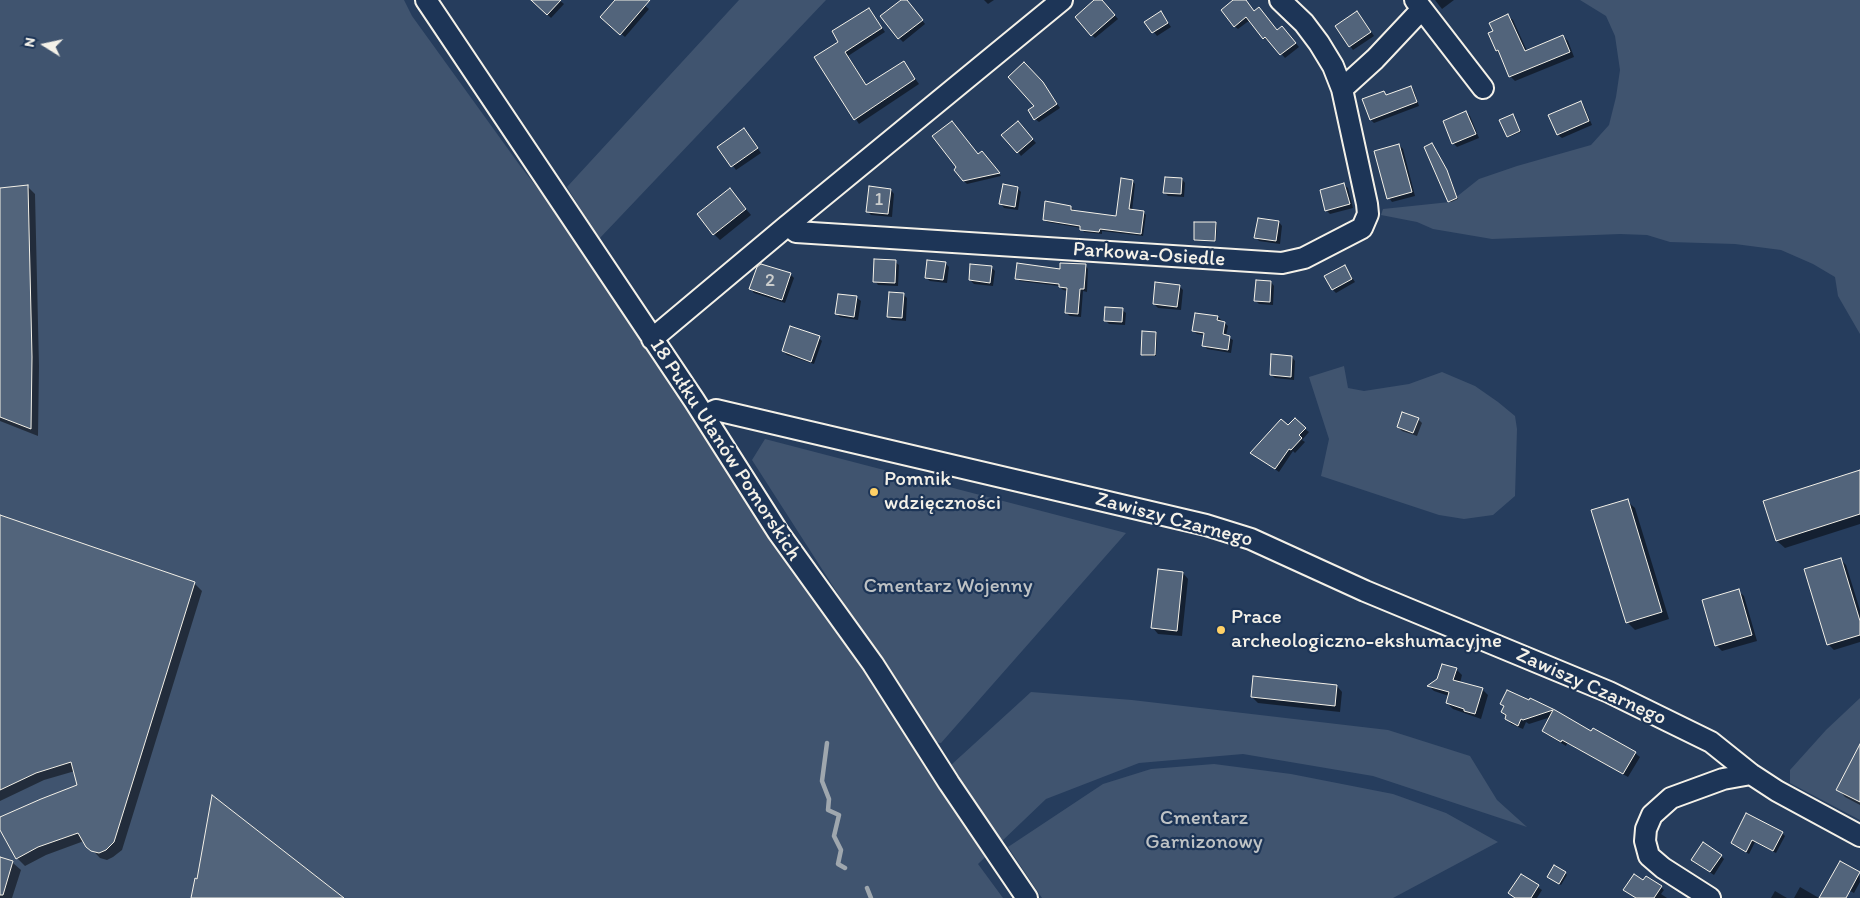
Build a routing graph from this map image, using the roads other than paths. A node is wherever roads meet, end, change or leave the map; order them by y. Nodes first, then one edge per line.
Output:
1 (426, 0) edge
2 (1062, 0) edge
3 (1280, 0) edge
4 (1419, 5) edge
5 (1483, 88) dead end
6 (1342, 89) junction
7 (788, 225) junction
8 (652, 339) junction
9 (705, 416) junction
10 (1751, 774) junction
11 (1860, 836) edge
12 (1027, 898) edge
13 (1710, 898) edge

1 - 8 street, 18 Pułku Ułanów Pomorskich
2 - 7 street
3 - 6 street, Parkowa-Osiedle
4 - 5 street
4 - 6 street
6 - 7 street, Parkowa-Osiedle
7 - 8 street
8 - 9 street, 18 Pułku Ułanów Pomorskich
9 - 10 street, Zawiszy Czarnego
9 - 12 street, 18 Pułku Ułanów Pomorskich
10 - 11 street, Zawiszy Czarnego
10 - 13 street

